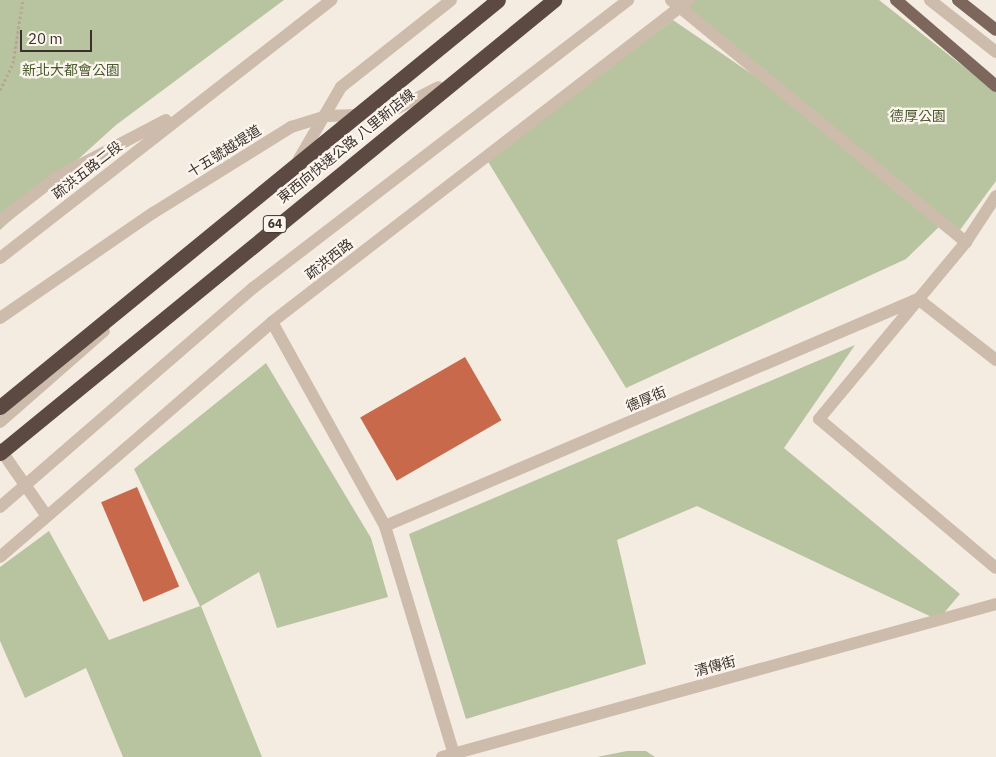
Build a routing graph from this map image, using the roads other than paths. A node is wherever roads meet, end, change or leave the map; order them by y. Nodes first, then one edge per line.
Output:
1 (331, 0) edge
2 (450, 0) edge
3 (498, 0) edge
4 (554, 0) edge
5 (562, 0) edge
6 (628, 0) edge
7 (896, 0) edge
8 (930, 0) edge
9 (958, 0) edge
10 (680, 2) edge
11 (996, 30) edge
12 (996, 52) edge
13 (996, 86) edge
14 (192, 107) junction
15 (328, 116) junction
16 (996, 196) edge
17 (0, 221) edge
18 (966, 242) junction
19 (0, 258) edge
20 (918, 299) junction
21 (0, 318) edge
22 (272, 322) junction
23 (996, 360) edge
24 (0, 407) edge
25 (0, 422) edge
26 (0, 449) edge
27 (0, 454) edge
28 (24, 485) junction
29 (0, 507) edge
30 (46, 515) junction
31 (385, 526) junction
32 (0, 557) edge
33 (996, 568) edge
34 (996, 604) edge
35 (448, 756) edge

1 - 14 street, 疏洪五路二段
2 - 15 street
3 - 24 highway, 東西向快速公路 八里新店線 / 64, bridge
4 - 27 highway, 東西向快速公路 八里新店線 / 64, bridge
5 - 15 street, 十五號越堤道
6 - 28 street, 疏洪西路
7 - 13 main road
8 - 12 street
9 - 11 main road
10 - 18 street
10 - 22 street, 疏洪西路
14 - 17 street, 疏洪五路二段
14 - 19 street, 疏洪五路二段
15 - 21 street, 十五號越堤道
15 - 25 street
16 - 18 street
18 - 20 street
20 - 23 street
20 - 31 street, 德厚街
20 - 33 street
22 - 30 street, 疏洪西路
22 - 31 street
26 - 28 street
28 - 29 street, 疏洪西路
28 - 30 street
30 - 32 street, 疏洪西路
31 - 35 street
34 - 35 street, 清傳街

